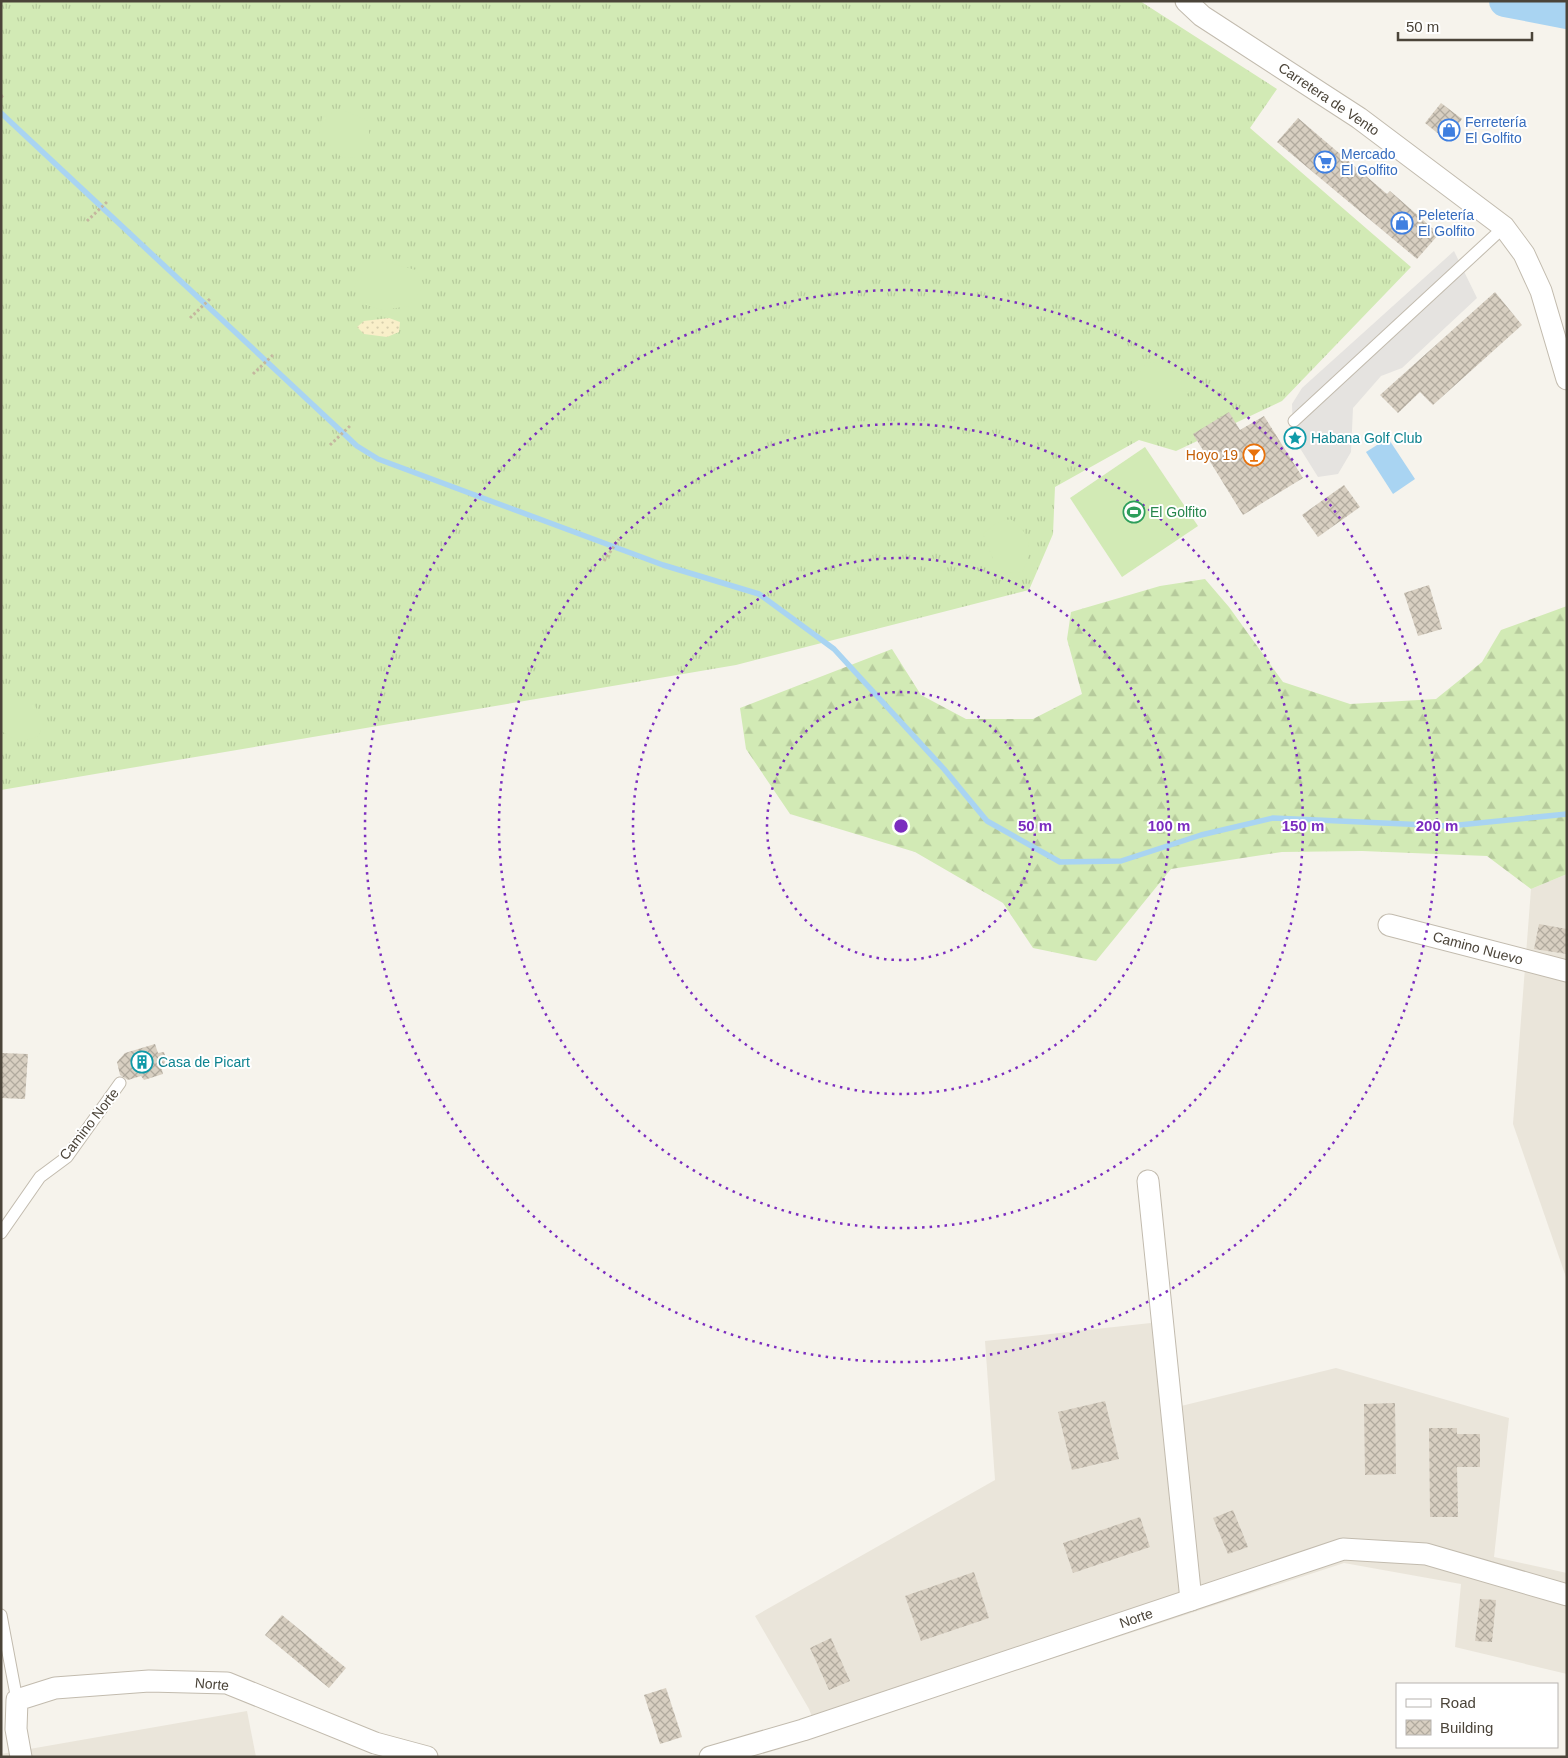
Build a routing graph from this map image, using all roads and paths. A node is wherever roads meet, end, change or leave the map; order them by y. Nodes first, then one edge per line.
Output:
1 (1186, 1) edge
2 (108, 201) dead end
3 (87, 221) dead end
4 (1504, 227) junction
5 (211, 298) dead end
6 (190, 318) dead end
7 (274, 354) dead end
8 (253, 374) dead end
9 (1567, 379) edge
10 (1294, 421) dead end
11 (351, 425) dead end
12 (330, 445) dead end
13 (619, 539) dead end
14 (604, 561) dead end
15 (1390, 925) dead end
16 (1567, 971) edge
17 (120, 1084) dead end
18 (1148, 1181) dead end
19 (1, 1233) edge
20 (1567, 1595) edge
21 (1190, 1600) junction
22 (1, 1615) edge
23 (17, 1700) junction
24 (21, 1757) edge
25 (427, 1757) edge
26 (710, 1757) edge

1 - 4 street, Carretera de Vento
2 - 3 path
4 - 9 street, Carretera de Vento
4 - 10 lane
5 - 6 path
7 - 8 path
11 - 12 path
13 - 14 path
15 - 16 street, Camino Nuevo
17 - 19 lane, Camino Norte
18 - 21 street
20 - 21 street, Norte
21 - 26 street, Norte
22 - 23 lane
23 - 24 street
23 - 25 street, Norte

